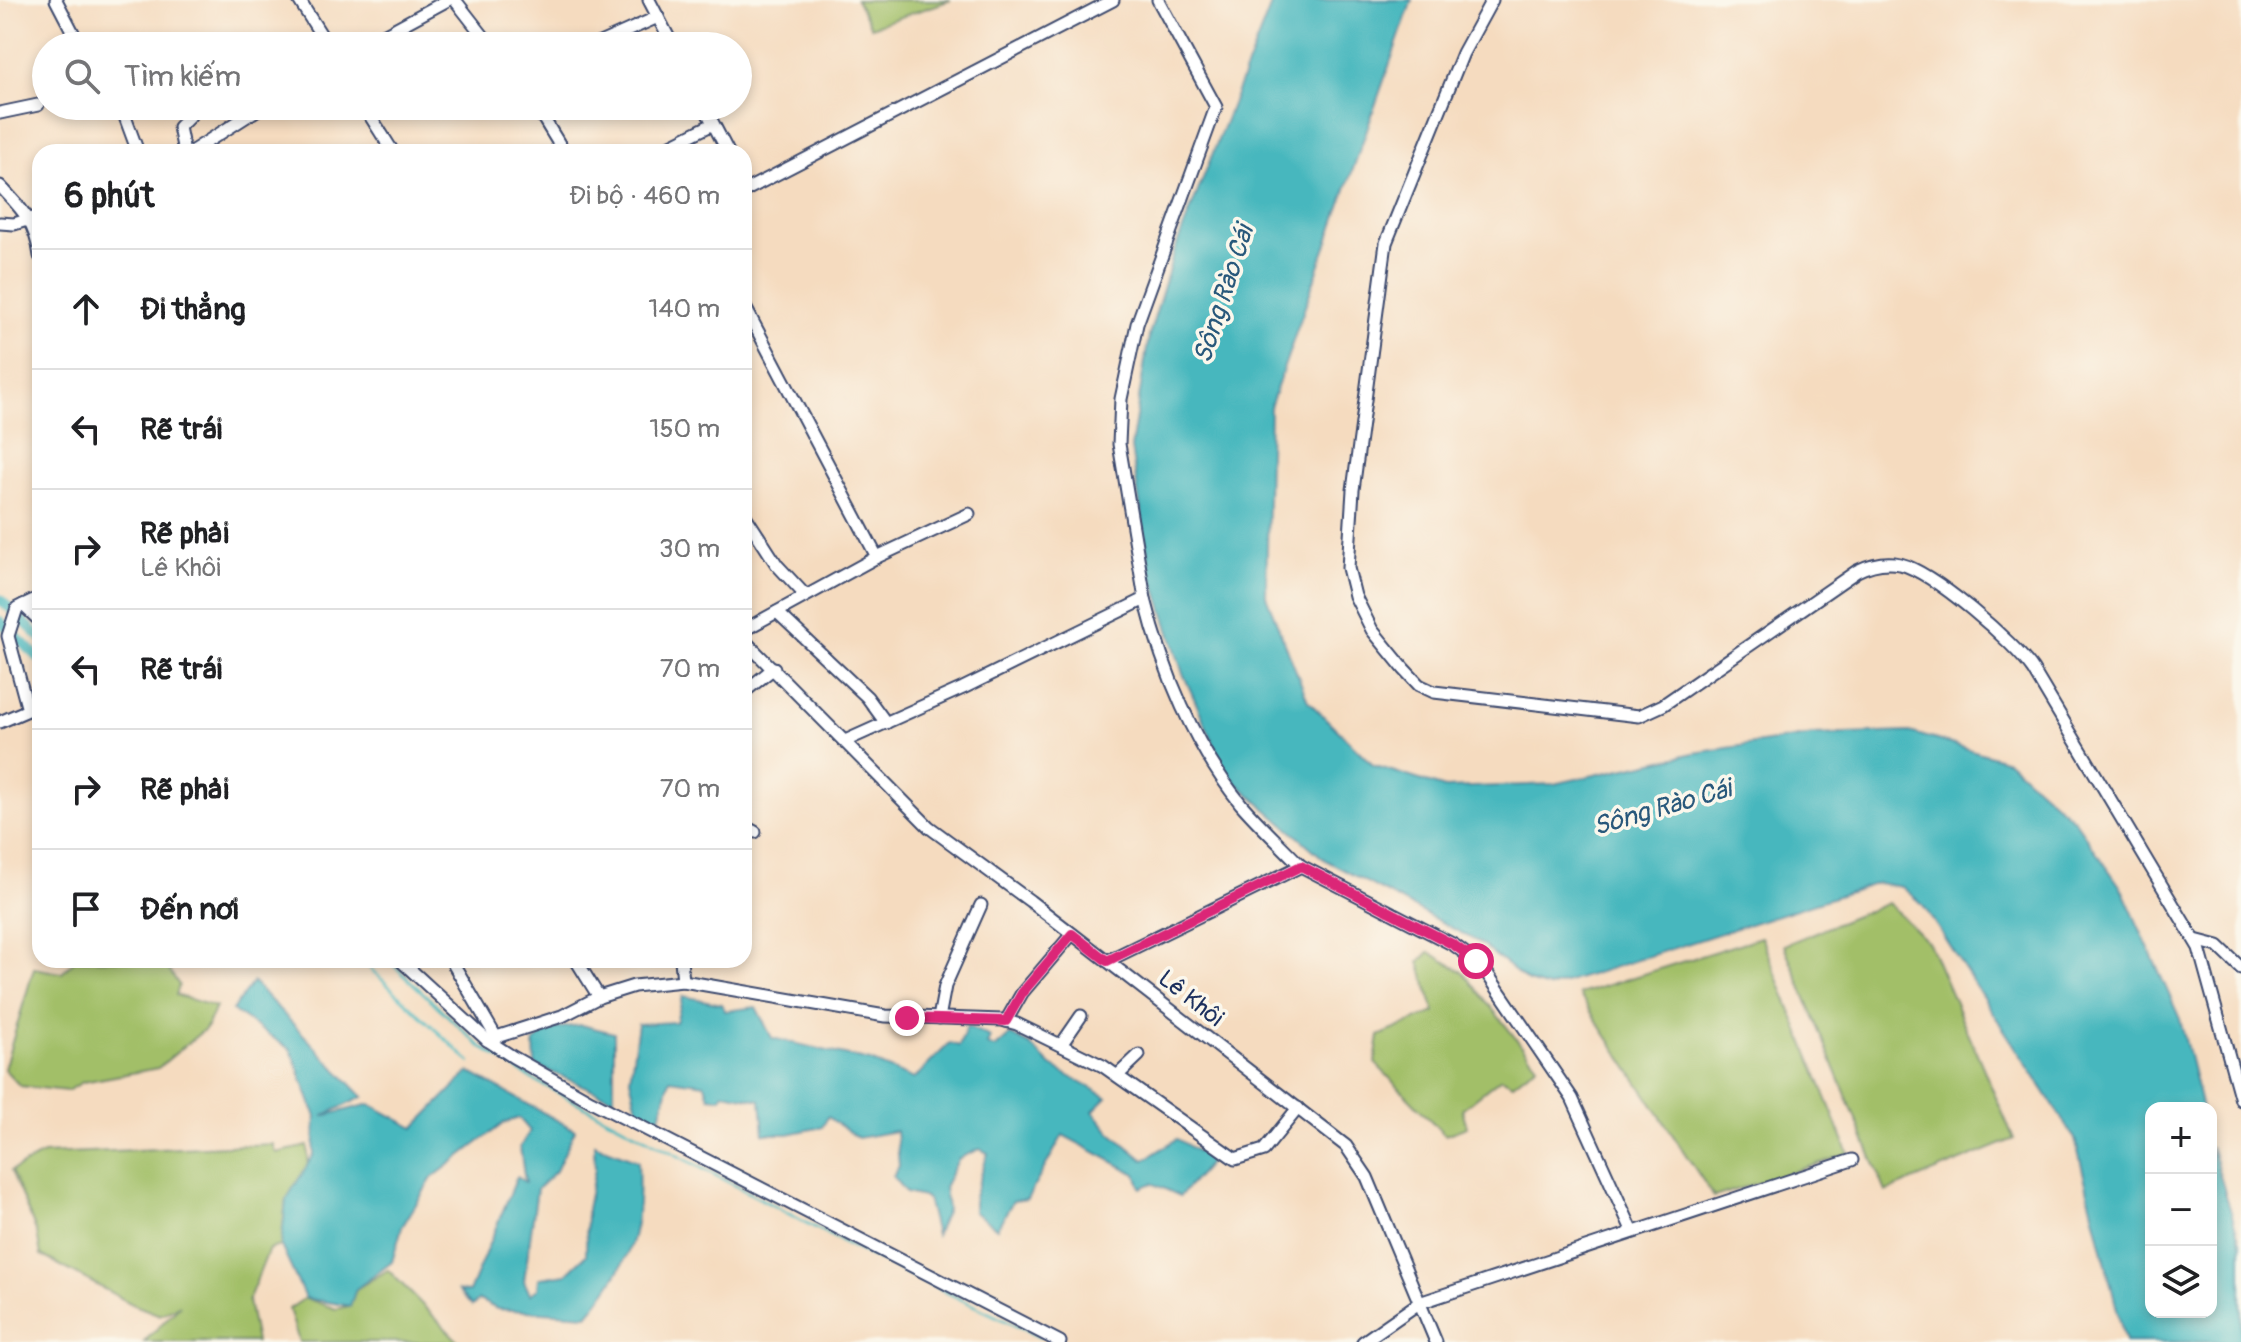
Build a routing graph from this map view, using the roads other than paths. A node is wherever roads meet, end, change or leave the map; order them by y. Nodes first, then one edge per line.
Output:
1 (56, 0) edge
2 (299, 0) edge
3 (448, 0) edge
4 (455, 0) edge
5 (649, 0) edge
6 (1113, 0) edge
7 (1158, 0) edge
8 (1492, 0) edge
9 (658, 17) junction
10 (73, 32) edge
11 (319, 32) edge
12 (389, 32) edge
13 (480, 32) edge
14 (624, 32) edge
15 (666, 32) edge
16 (32, 106) edge
17 (0, 113) edge
18 (126, 120) edge
19 (186, 120) edge
20 (241, 120) edge
21 (373, 120) edge
22 (545, 120) edge
23 (711, 120) edge
24 (713, 124) junction
25 (135, 144) edge
26 (182, 144) edge
27 (204, 144) edge
28 (388, 144) edge
29 (559, 144) edge
30 (673, 144) edge
31 (724, 144) edge
32 (752, 183) edge
33 (0, 186) edge
34 (32, 213) edge
35 (32, 217) edge
36 (0, 223) edge
37 (752, 320) edge
38 (969, 514) dead end
39 (752, 526) edge
40 (877, 557) junction
41 (805, 595) junction
42 (1145, 599) junction
43 (32, 601) edge
44 (20, 606) junction
45 (777, 612) junction
46 (32, 615) edge
47 (752, 626) edge
48 (752, 647) edge
49 (774, 668) junction
50 (752, 686) edge
51 (0, 722) edge
52 (886, 723) junction
53 (845, 741) junction
54 (1301, 866) junction
55 (981, 905) dead end
56 (1072, 934) junction
57 (2195, 940) junction
58 (1107, 961) junction
59 (409, 968) edge
60 (455, 968) edge
61 (581, 968) edge
62 (682, 968) edge
63 (2241, 968) edge
64 (683, 981) junction
65 (599, 997) junction
66 (1081, 1016) dead end
67 (939, 1018) junction
68 (1006, 1021) junction
69 (491, 1039) junction
70 (1061, 1045) junction
71 (1139, 1055) dead end
72 (1118, 1075) junction
73 (2241, 1100) edge
74 (1298, 1108) junction
75 (1852, 1160) dead end
76 (1632, 1230) junction
77 (1419, 1303) junction
78 (1060, 1342) edge
79 (1363, 1342) edge
80 (1436, 1342) edge

1 - 10 street
2 - 11 street
3 - 12 street
4 - 13 street
5 - 9 street
6 - 32 street
7 - 42 street
8 - 57 street
9 - 14 street
9 - 15 street
16 - 17 street
18 - 25 street
19 - 26 street
20 - 27 street
21 - 28 street
22 - 29 street
23 - 24 street
24 - 30 street
24 - 31 street
33 - 34 street
35 - 36 street
37 - 40 street
38 - 40 street
39 - 41 street
40 - 41 street
41 - 45 street
42 - 52 street
42 - 54 street
43 - 44 street
44 - 46 street
44 - 51 street
45 - 47 street
45 - 52 street
48 - 49 street, Lê Khôi
49 - 50 street
49 - 53 street, Lê Khôi
52 - 53 street
53 - 56 street, Lê Khôi
54 - 58 street
54 - 76 street
55 - 67 street
56 - 58 street, Lê Khôi
56 - 68 street
57 - 63 street
57 - 73 street
58 - 74 street, Lê Khôi
59 - 69 street
60 - 69 street
61 - 65 street
62 - 64 street
64 - 65 street
64 - 67 street
65 - 69 street
66 - 70 street
67 - 68 street
68 - 70 street
69 - 78 street
70 - 72 street
71 - 72 street
72 - 74 street
74 - 77 street, Lê Khôi
75 - 76 street
76 - 77 street
77 - 79 street
77 - 80 street, Lê Khôi

